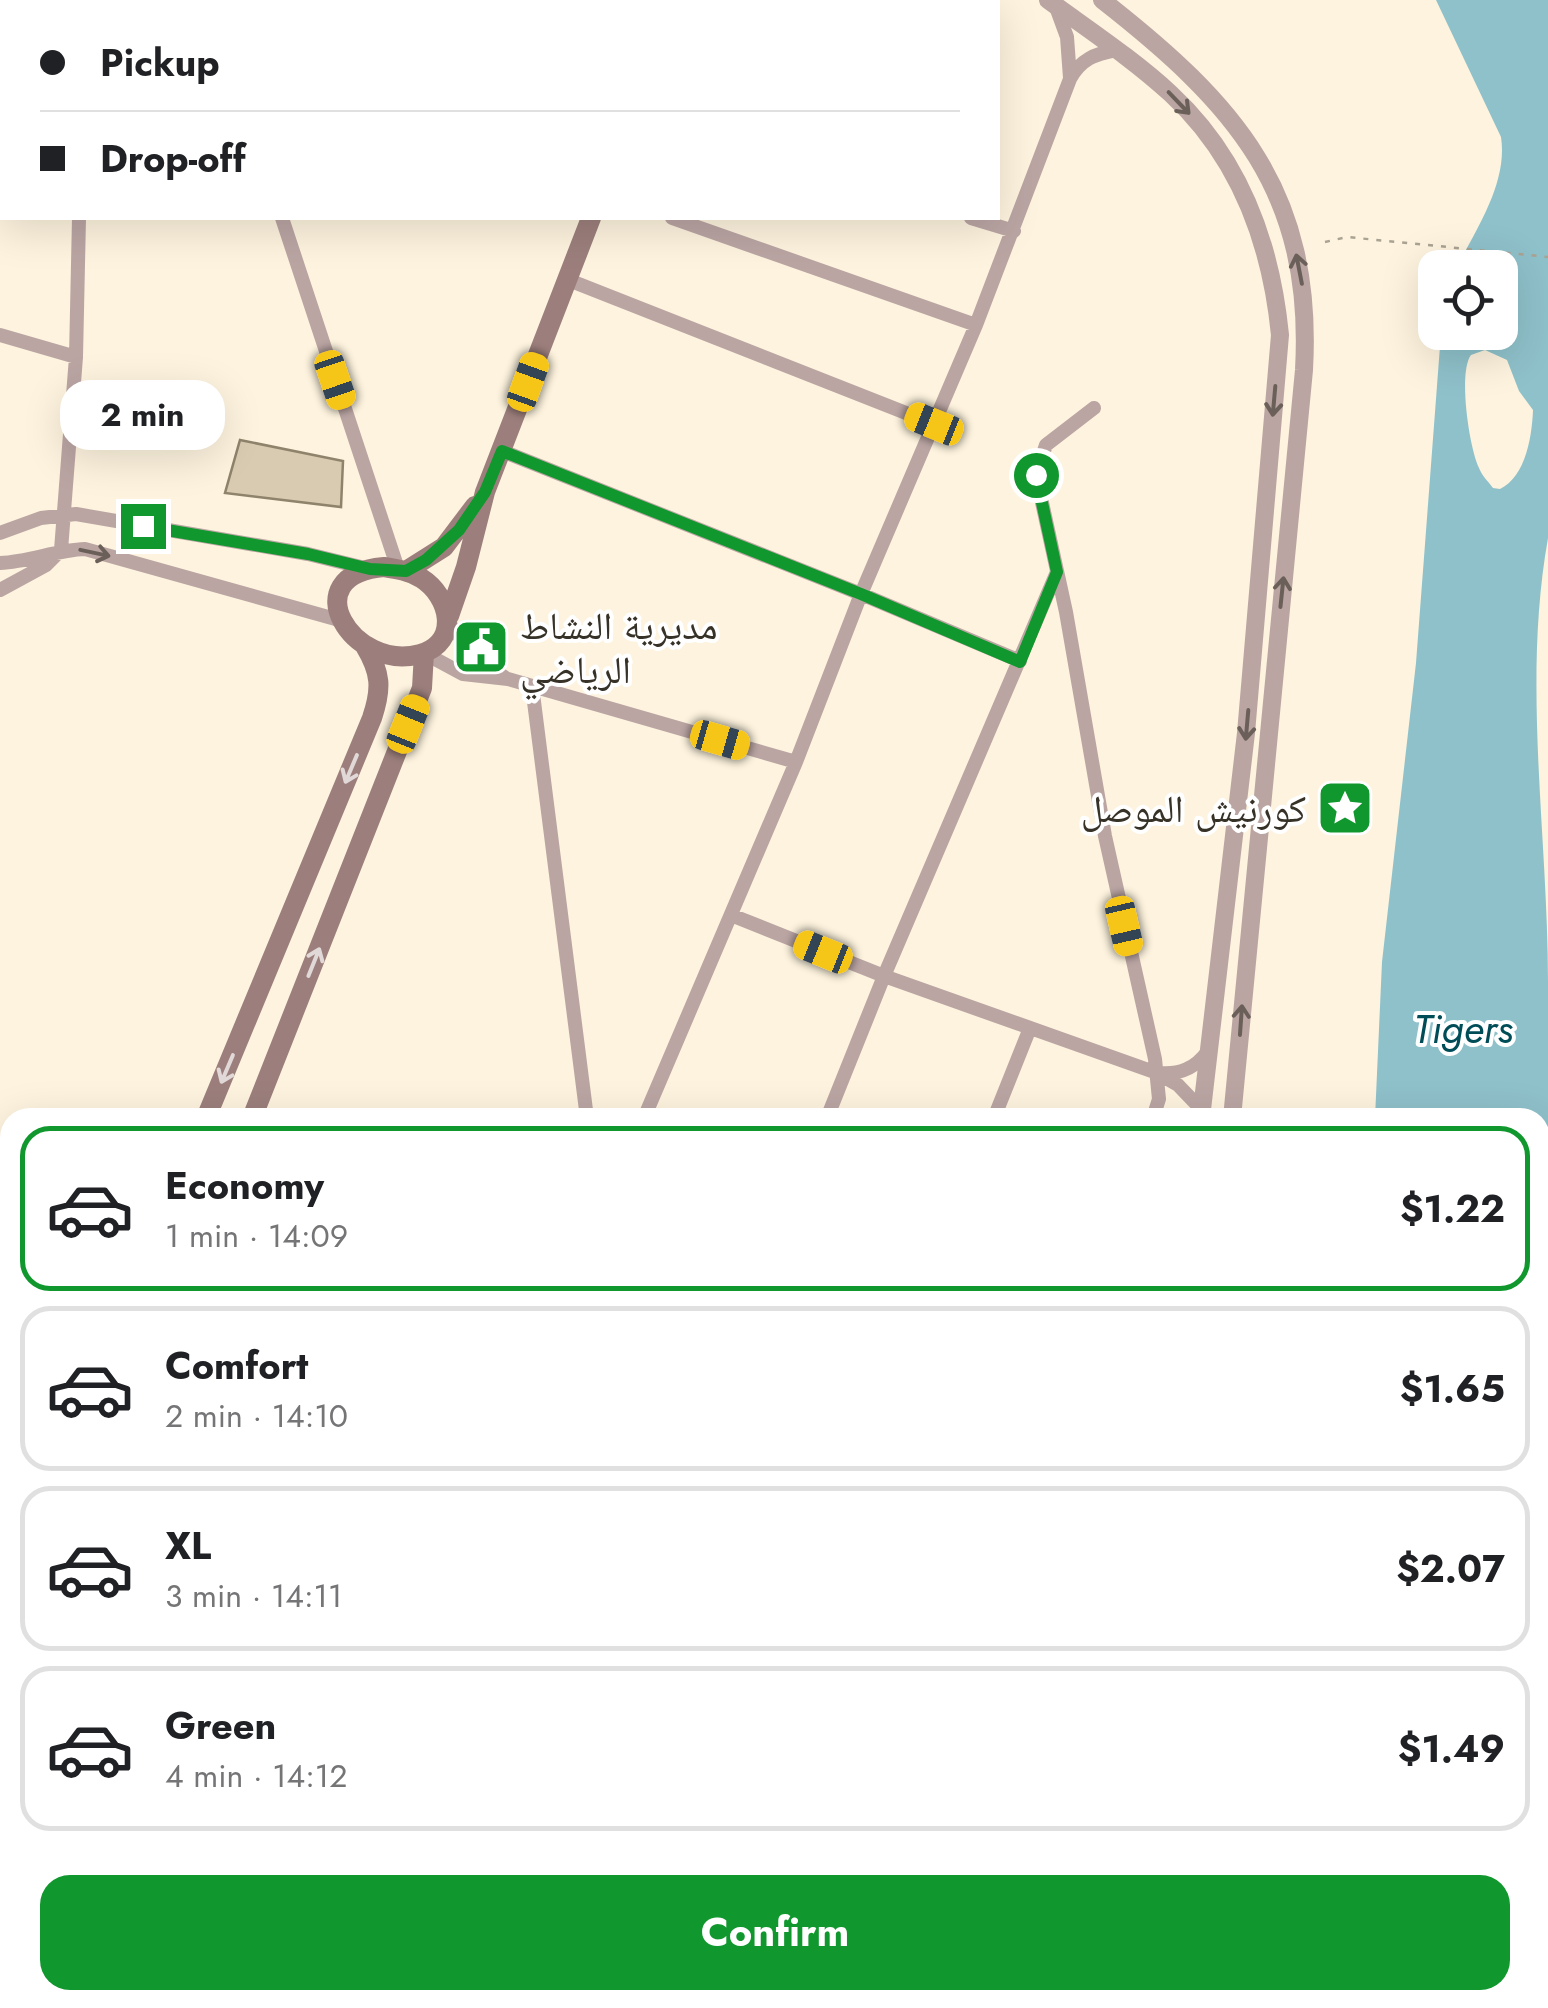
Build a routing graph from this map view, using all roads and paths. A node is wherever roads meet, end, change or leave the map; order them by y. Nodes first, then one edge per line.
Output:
1 (1102, 0) edge
2 (1052, 3) edge
3 (1116, 50) junction
4 (1173, 57) junction
5 (1070, 78) junction
6 (1154, 79) junction
7 (80, 220) edge
8 (283, 220) edge
9 (590, 220) edge
10 (678, 220) edge
11 (978, 220) edge
12 (1014, 231) junction
13 (1325, 242) dead end
14 (1548, 257) edge
15 (566, 279) junction
16 (976, 324) junction
17 (0, 335) edge
18 (76, 357) junction
19 (1094, 408) dead end
20 (934, 424) junction
21 (502, 451) junction
22 (485, 492) junction
23 (64, 514) junction
24 (0, 533) edge
25 (62, 550) junction
26 (0, 563) edge
27 (370, 569) junction
28 (402, 570) junction
29 (1057, 572) junction
30 (0, 590) edge
31 (861, 594) junction
32 (448, 619) junction
33 (340, 620) junction
34 (365, 646) junction
35 (424, 653) junction
36 (1020, 662) junction
37 (508, 679) junction
38 (532, 686) junction
39 (796, 762) junction
40 (731, 914) junction
41 (884, 976) junction
42 (1030, 1028) junction
43 (1208, 1052) junction
44 (1157, 1072) junction
45 (210, 1108) edge
46 (256, 1108) edge
47 (586, 1108) edge
48 (648, 1108) edge
49 (831, 1108) edge
50 (998, 1108) edge
51 (1157, 1108) edge
52 (1197, 1108) edge
53 (1203, 1108) edge
54 (1233, 1108) edge

1 - 4 street
2 - 3 street
2 - 5 street
3 - 5 street
3 - 6 street
4 - 6 street
54 -> 4 street
5 - 12 street
6 -> 43 street
7 - 18 street
8 - 28 street
9 - 15 main road
10 - 16 street
11 - 12 street
12 - 16 street
13 - 14 path
15 - 20 street
15 - 21 main road
16 - 20 street
17 - 18 street
18 - 23 street
19 - 29 street
20 - 31 street
21 - 22 main road
21 - 31 street
22 - 28 main road
22 - 32 main road
23 - 24 street
23 - 25 street
23 - 27 street
25 - 26 street
25 - 30 street
25 -> 33 street
27 - 28 main road
27 - 33 main road
28 - 32 main road
29 - 36 street
29 - 44 street
31 - 36 street
31 - 39 street
32 - 35 main road
32 - 37 street
33 - 34 main road
34 - 35 main road
34 -> 45 main road
35 - 37 street
46 -> 35 main road
36 - 41 street
37 - 38 street
38 - 39 street
38 - 47 street
39 - 40 street
40 - 41 street
40 - 48 street
41 - 42 street
41 - 49 street
42 - 44 street
42 - 50 street
43 - 44 street
43 - 53 street
44 - 51 street
44 - 52 street

